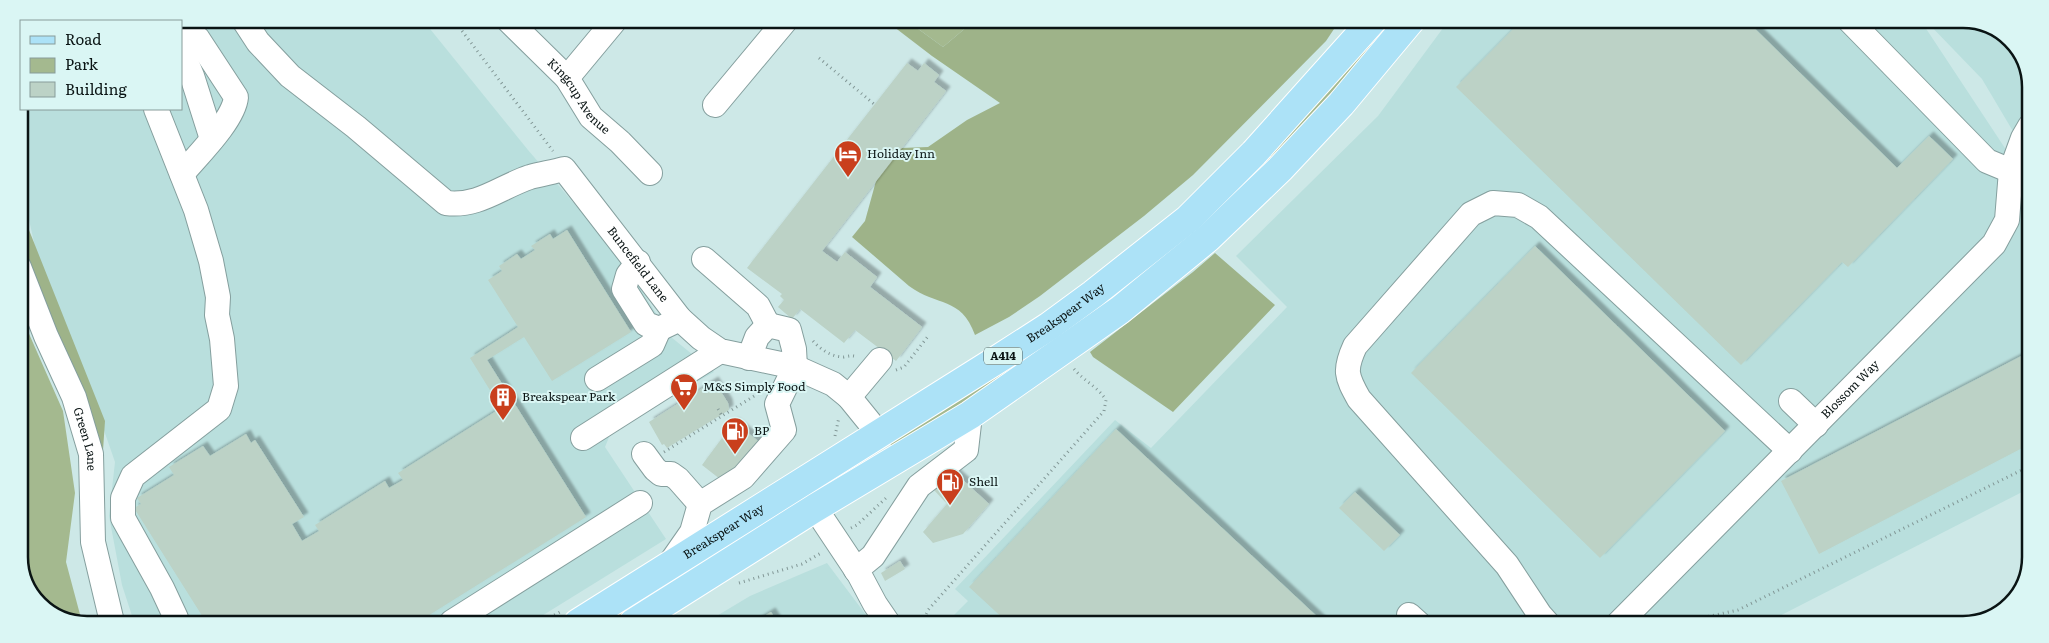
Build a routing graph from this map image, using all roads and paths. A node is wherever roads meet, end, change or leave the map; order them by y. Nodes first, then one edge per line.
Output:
1 (248, 27) edge
2 (459, 27) edge
3 (515, 27) edge
4 (609, 27) edge
5 (780, 27) edge
6 (1368, 27) edge
7 (1405, 27) edge
8 (1856, 27) edge
9 (182, 31) edge
10 (182, 51) edge
11 (819, 58) dead end
12 (567, 78) junction
13 (874, 104) dead end
14 (715, 105) dead end
15 (156, 110) edge
16 (212, 139) junction
17 (2021, 141) edge
18 (564, 169) junction
19 (2011, 171) junction
20 (650, 173) dead end
21 (182, 174) junction
22 (704, 260) dead end
23 (638, 262) junction
24 (28, 290) edge
25 (680, 319) junction
26 (768, 325) junction
27 (659, 329) junction
28 (720, 351) junction
29 (749, 358) junction
30 (880, 360) dead end
31 (1071, 364) dead end
32 (795, 367) junction
33 (597, 379) dead end
34 (762, 391) dead end
35 (849, 396) junction
36 (1791, 401) dead end
37 (718, 409) dead end
38 (970, 415) junction
39 (722, 416) junction
40 (1816, 425) junction
41 (879, 434) junction
42 (583, 438) dead end
43 (1790, 451) junction
44 (644, 454) dead end
45 (2022, 470) edge
46 (661, 474) junction
47 (892, 492) dead end
48 (640, 503) dead end
49 (700, 504) junction
50 (815, 508) junction
51 (843, 532) dead end
52 (825, 551) dead end
53 (668, 566) junction
54 (856, 570) junction
55 (731, 586) dead end
56 (111, 616) edge
57 (175, 616) edge
58 (461, 616) edge
59 (588, 616) edge
60 (644, 616) edge
61 (884, 616) edge
62 (925, 616) edge
63 (1541, 616) edge
64 (1626, 616) edge
65 (1711, 616) edge

1 - 18 street
2 - 18 path
3 - 12 street, Kingcup Avenue
4 - 12 street
5 - 14 street
6 - 41 main road, Breakspear Way / A414
7 - 38 main road, A414
8 - 19 street
9 - 16 street
10 - 16 street
11 - 13 path
12 - 20 street, Kingcup Avenue
15 - 21 street
16 - 21 street
17 - 19 street, Blossom Way
18 - 23 street, Buncefield Lane
19 - 40 street, Blossom Way
21 - 57 street
22 - 26 street
23 - 25 street, Buncefield Lane
23 - 27 street
24 - 56 street, Green Lane
25 - 27 street
25 - 28 street, Buncefield Lane
26 - 29 street
26 - 32 street
27 - 33 street
28 - 29 street, Buncefield Lane
28 - 42 street
29 - 32 street, Buncefield Lane
30 - 35 street
31 - 62 path
32 - 35 street, Buncefield Lane
32 - 49 street
34 - 39 path
35 - 41 street, Buncefield Lane
36 - 40 street
37 - 39 path
38 - 50 main road, A414
38 - 54 street
39 - 46 path
40 - 43 street, Blossom Way
41 - 53 main road, Breakspear Way / A414
43 - 63 street
43 - 64 street, Blossom Way
44 - 46 street
45 - 65 path
46 - 49 street
47 - 51 path
48 - 58 street
49 - 53 street
50 - 54 street
50 - 60 main road, A414
52 - 55 path
53 - 59 main road, Breakspear Way / A414
54 - 61 street

